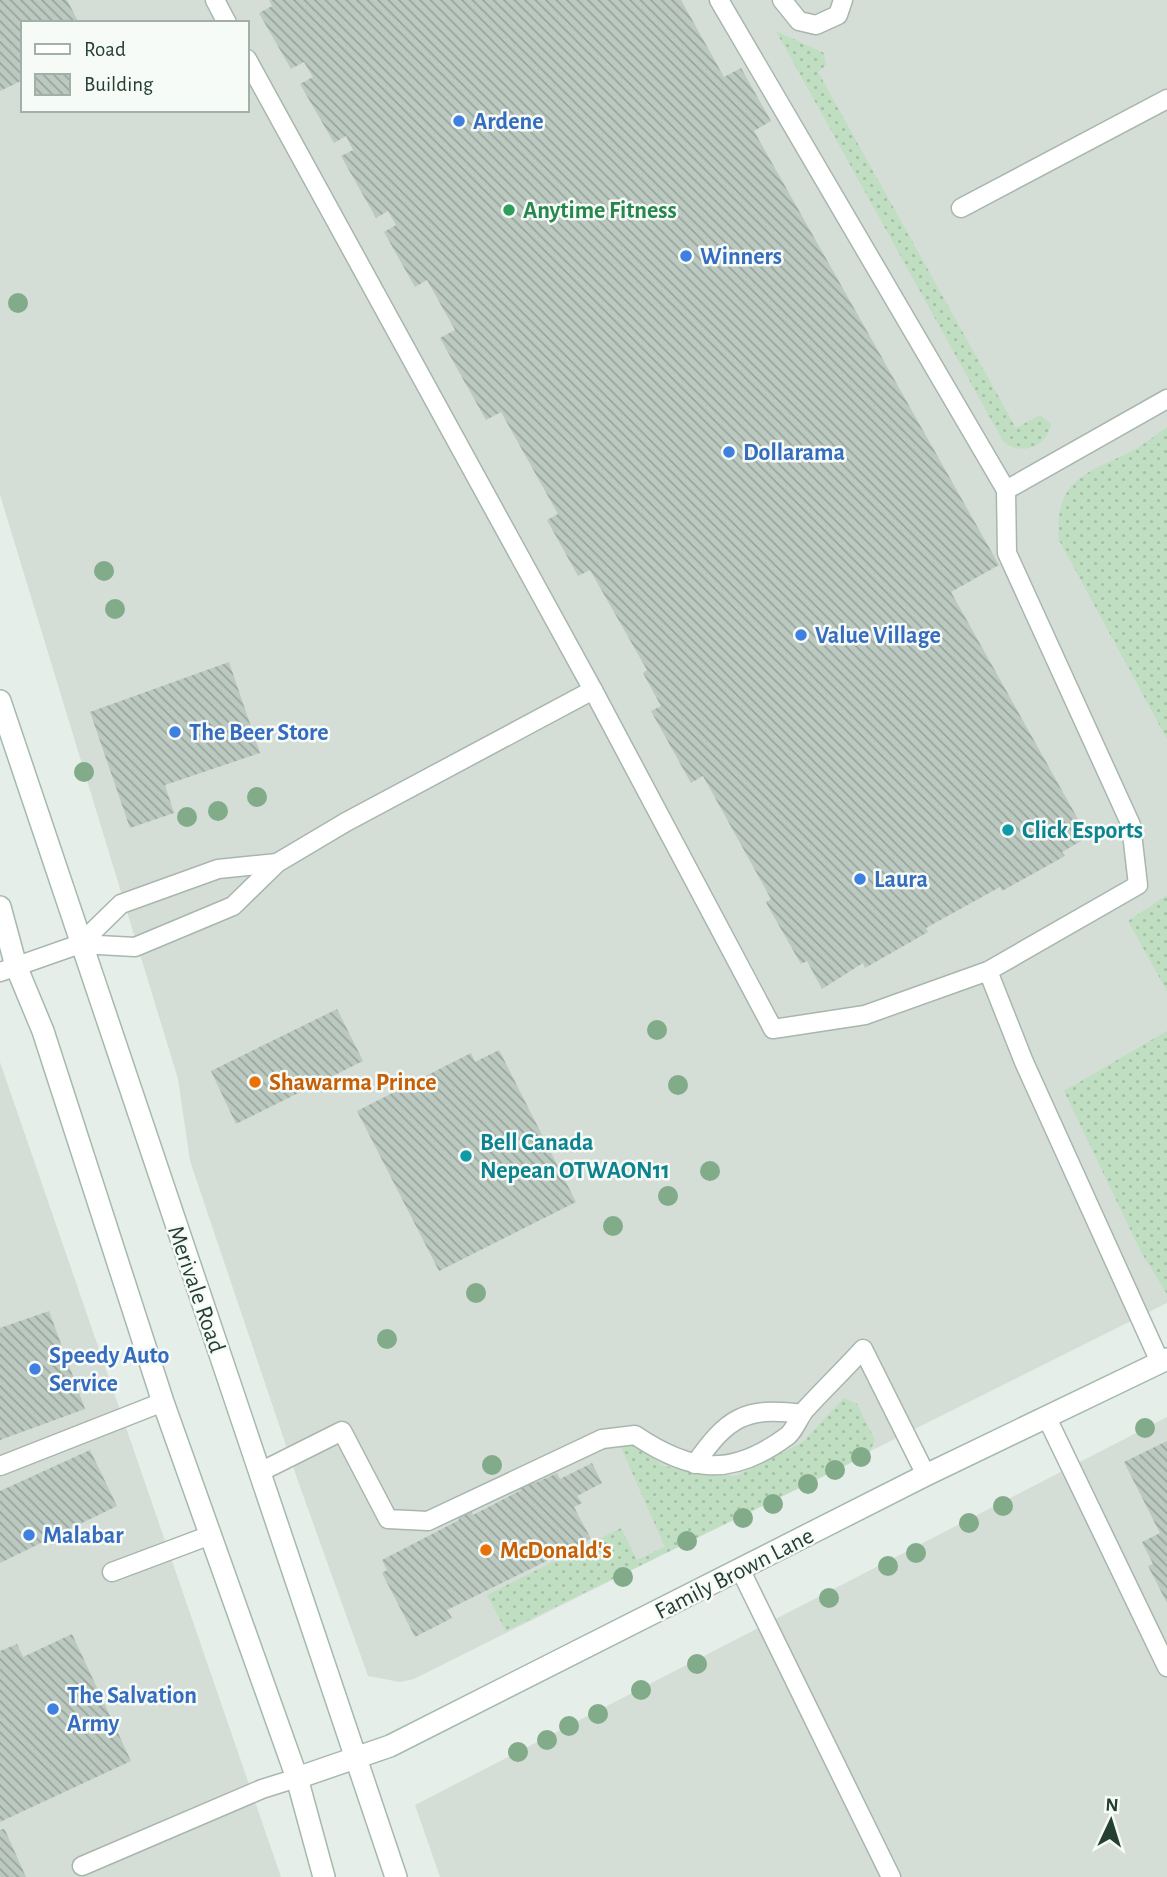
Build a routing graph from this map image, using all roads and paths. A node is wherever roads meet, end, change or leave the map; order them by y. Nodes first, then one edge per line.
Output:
1 (215, 0) edge
2 (719, 0) edge
3 (782, 0) edge
4 (843, 0) edge
5 (226, 21) edge
6 (248, 61) edge
7 (1167, 99) edge
8 (961, 208) dead end
9 (1167, 399) edge
10 (1006, 490) junction
11 (593, 690) junction
12 (0, 701) edge
13 (277, 863) junction
14 (0, 907) edge
15 (80, 944) junction
16 (8, 969) edge
17 (988, 971) junction
18 (1163, 1361) edge
19 (163, 1402) junction
20 (802, 1414) junction
21 (1047, 1418) junction
22 (695, 1464) junction
23 (0, 1466) edge
24 (260, 1472) junction
25 (926, 1475) junction
26 (208, 1536) junction
27 (741, 1571) junction
28 (112, 1572) dead end
29 (1167, 1667) edge
30 (355, 1757) junction
31 (297, 1778) junction
32 (82, 1866) dead end
33 (324, 1877) edge
34 (396, 1877) edge
35 (891, 1877) edge

1 - 5 lane
2 - 10 lane
3 - 4 lane
6 - 11 lane
7 - 8 lane
9 - 10 lane
10 - 17 lane
11 - 13 lane
11 - 17 lane
12 - 15 main road, Merivale Road
13 - 15 lane
13 - 15 lane
14 - 16 main road
15 - 16 lane
15 - 24 main road, Merivale Road
16 - 19 main road
17 - 18 lane
18 - 21 main road, Family Brown Lane
19 - 23 lane
19 - 26 main road
20 - 22 lane
20 - 22 lane
20 - 25 lane
21 - 25 main road, Family Brown Lane
21 - 29 lane
22 - 24 lane
24 - 30 main road, Merivale Road
25 - 27 main road, Family Brown Lane
26 - 28 lane
26 - 31 main road
27 - 30 main road, Family Brown Lane
27 - 35 lane
30 - 31 main road, Family Brown Lane
30 - 34 main road, Merivale Road
31 - 32 lane
31 - 33 main road

